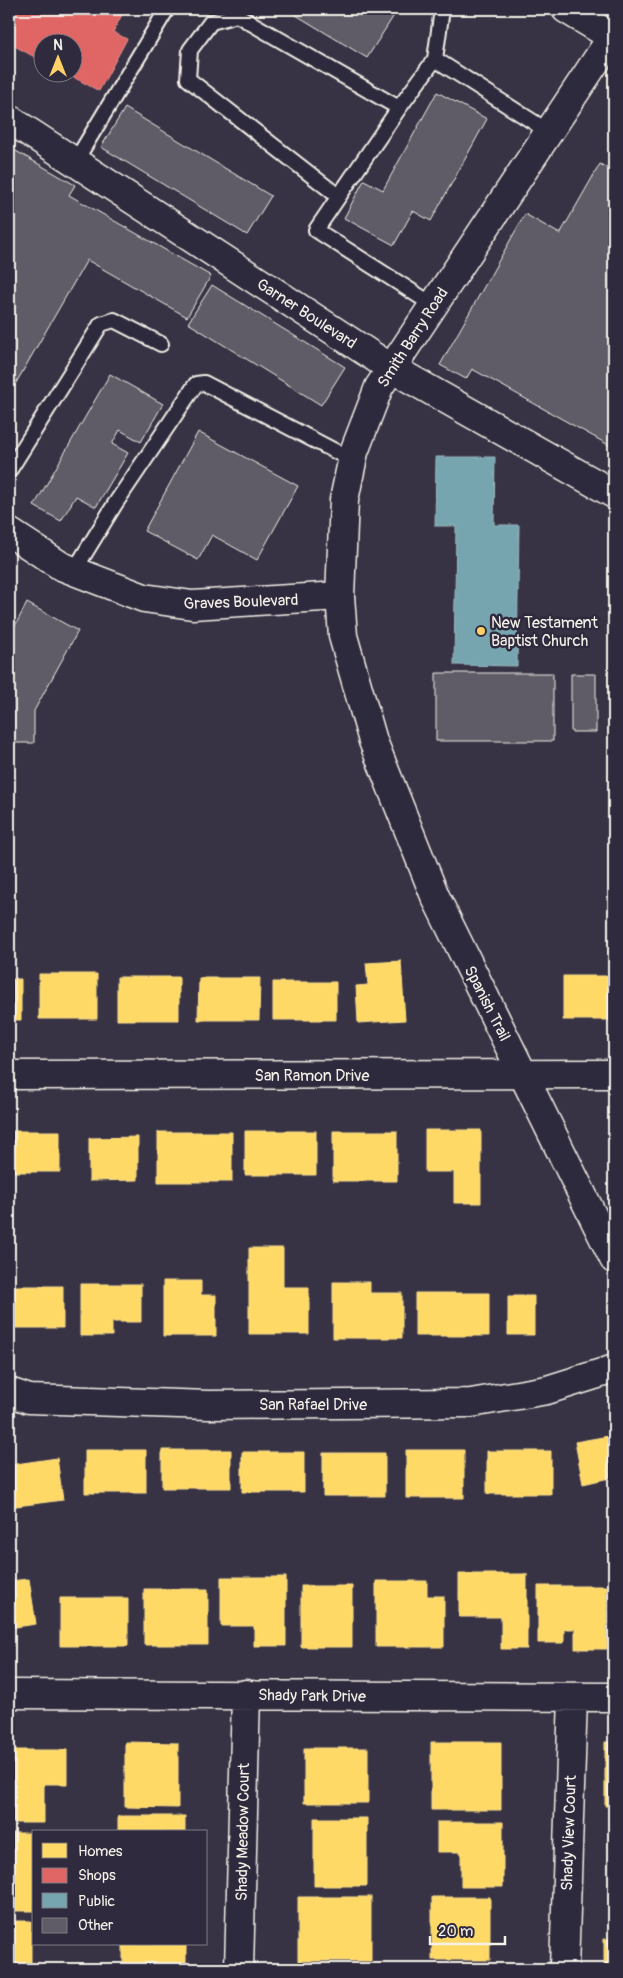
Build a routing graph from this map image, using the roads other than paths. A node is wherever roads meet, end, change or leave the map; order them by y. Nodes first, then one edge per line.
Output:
1 (167, 9) edge
2 (442, 9) edge
3 (566, 9) edge
4 (614, 36) edge
5 (435, 59) junction
6 (399, 108) junction
7 (9, 119) edge
8 (549, 132) junction
9 (75, 162) junction
10 (338, 196) junction
11 (433, 305) junction
12 (161, 344) dead end
13 (391, 368) junction
14 (352, 460) junction
15 (9, 471) edge
16 (614, 494) edge
17 (9, 532) edge
18 (74, 571) junction
19 (340, 596) junction
20 (373, 742) joint
21 (524, 1074) junction
22 (614, 1074) edge
23 (9, 1075) edge
24 (614, 1259) edge
25 (614, 1369) edge
26 (9, 1392) edge
27 (9, 1694) edge
28 (246, 1694) junction
29 (573, 1697) junction
30 (614, 1697) edge
31 (239, 1969) edge
32 (564, 1969) edge

1 - 9 lane
2 - 5 lane
3 - 4 street
4 - 8 street, Smith Barry Road
5 - 6 lane
5 - 8 lane
6 - 10 lane
6 - 10 lane
7 - 9 street, Garner Boulevard
8 - 11 street, Smith Barry Road
9 - 13 street, Garner Boulevard
10 - 11 lane
11 - 13 street, Smith Barry Road
12 - 15 lane
13 - 14 street, Smith Barry Road
13 - 16 street, Garner Boulevard
14 - 18 lane
14 - 19 street, Smith Barry Road
17 - 18 street, Graves Boulevard
18 - 19 street, Graves Boulevard
19 - 20 street, Smith Barry Road
20 - 21 street, Spanish Trail
21 - 22 street, San Ramon Drive
21 - 23 street, San Ramon Drive
21 - 24 street, Spanish Trail
25 - 26 street, San Rafael Drive
27 - 28 street, Shady Park Drive
28 - 29 street, Shady Park Drive
28 - 31 street, Shady Meadow Court
29 - 30 street, Shady Park Drive
29 - 32 street, Shady View Court

